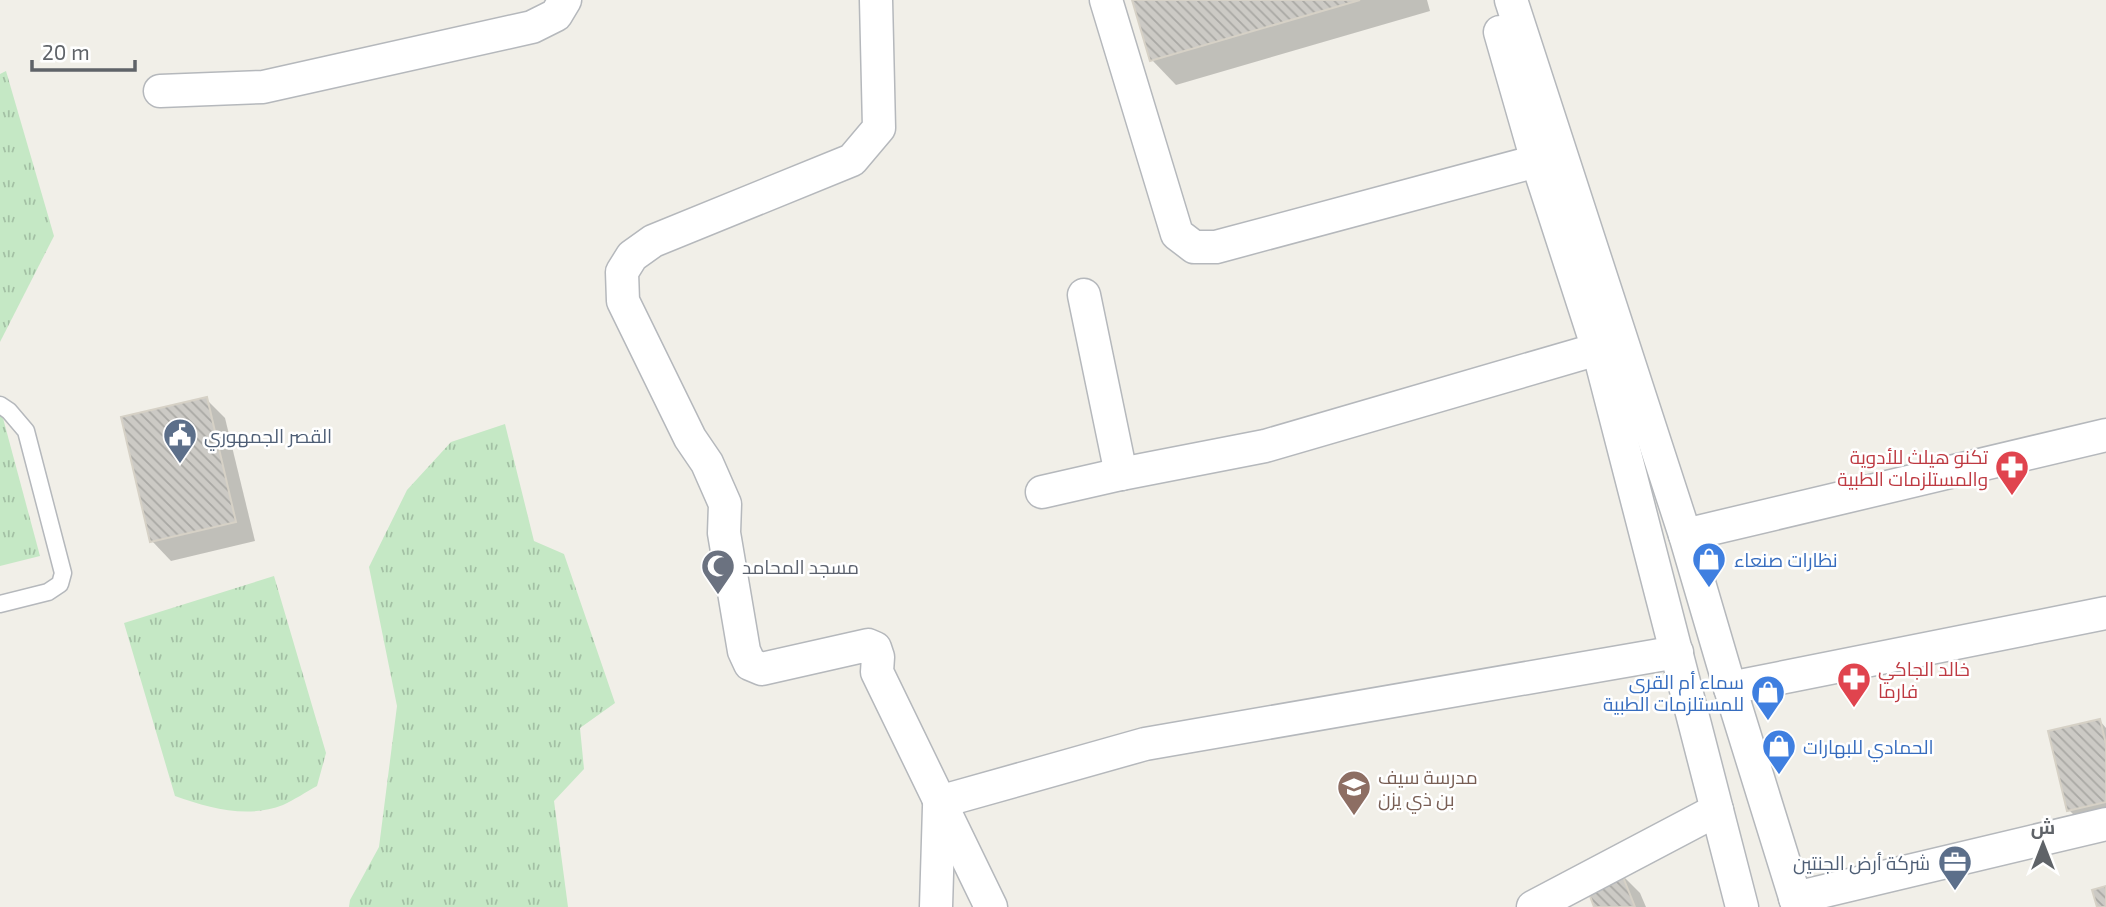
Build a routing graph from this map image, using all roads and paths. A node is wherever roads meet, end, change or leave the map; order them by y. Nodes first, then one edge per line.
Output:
1 (565, 0) edge
2 (876, 0) edge
3 (1106, 0) edge
4 (1491, 0) edge
5 (1511, 0) edge
6 (160, 91) dead end
7 (1536, 161) junction
8 (1084, 295) dead end
9 (1598, 349) junction
10 (0, 405) edge
11 (2106, 435) edge
12 (1121, 474) junction
13 (1042, 492) dead end
14 (1685, 535) junction
15 (0, 604) edge
16 (2106, 613) edge
17 (1677, 652) junction
18 (1730, 688) junction
19 (939, 802) junction
20 (1717, 810) junction
21 (2106, 824) edge
22 (1797, 903) edge
23 (936, 907) edge
24 (991, 907) edge
25 (1533, 907) edge
26 (1742, 907) edge

1 - 6 street
2 - 19 street
3 - 7 street
4 - 7 street
5 - 14 street
7 - 9 street
8 - 12 street
9 - 12 street
9 - 17 street
10 - 15 lane
11 - 14 street
12 - 13 street
14 - 18 street
16 - 18 street
17 - 19 street
17 - 20 street
18 - 22 street
19 - 23 street
19 - 24 street
20 - 25 street
20 - 26 street
21 - 22 street

